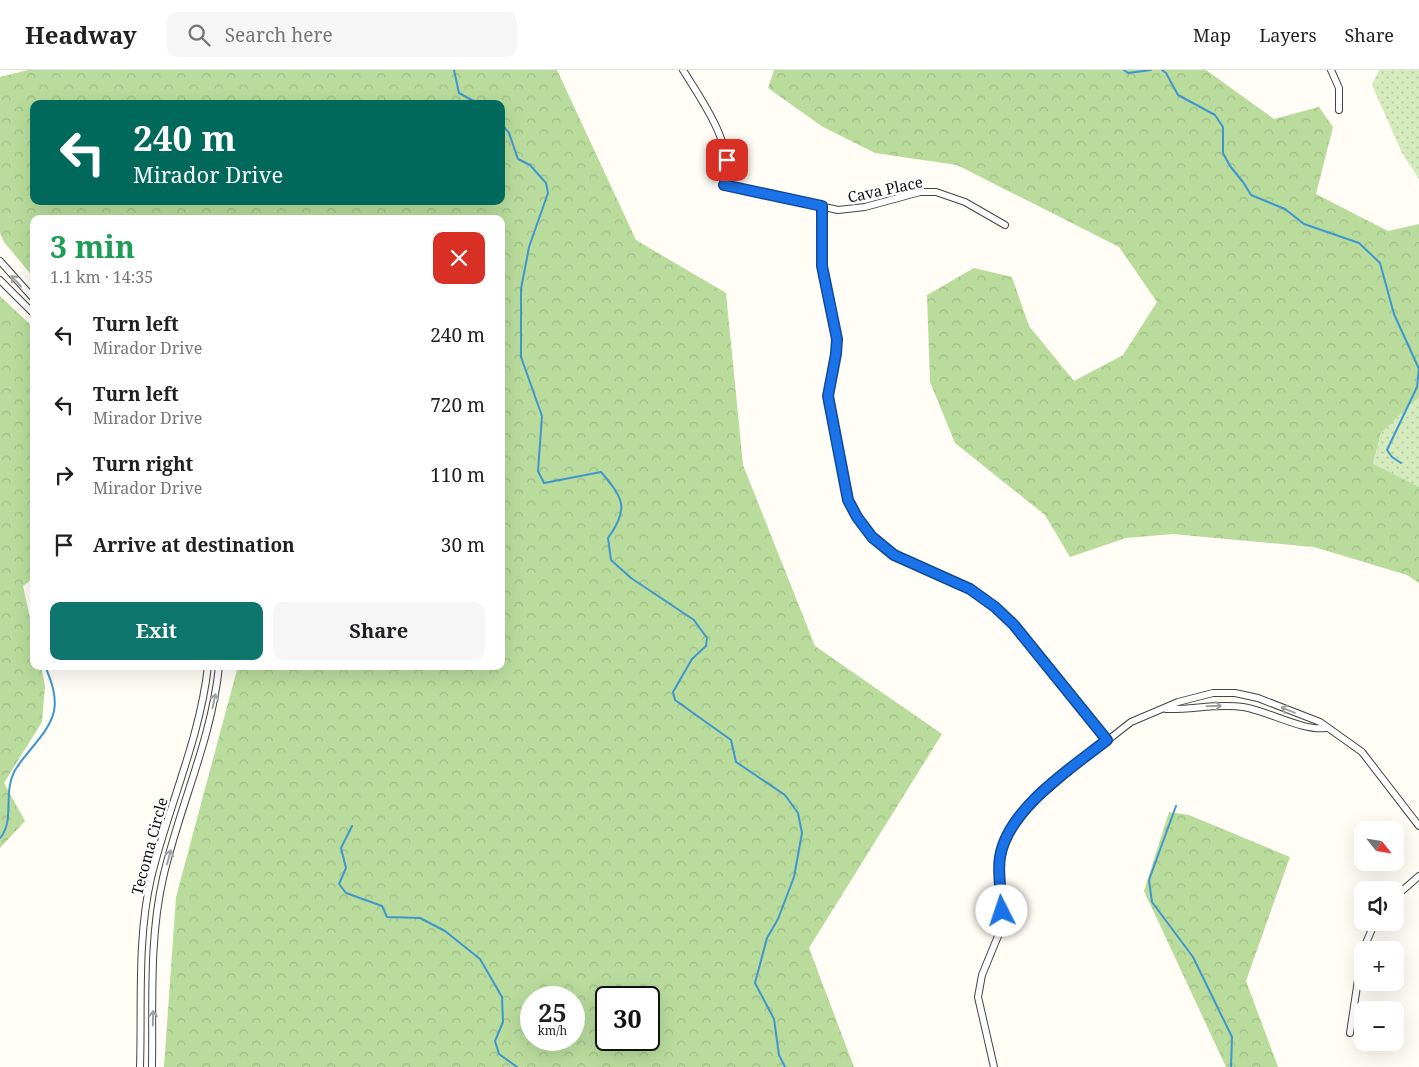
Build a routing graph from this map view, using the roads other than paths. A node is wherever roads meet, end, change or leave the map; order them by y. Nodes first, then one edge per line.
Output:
1 (683, 70) edge
2 (1331, 70) edge
3 (1339, 110) dead end
4 (822, 206) junction
5 (1005, 224) dead end
6 (0, 262) edge
7 (0, 280) edge
8 (30, 295) edge
9 (30, 310) edge
10 (207, 670) edge
11 (218, 670) edge
12 (1165, 709) junction
13 (1326, 728) junction
14 (1107, 740) junction
15 (183, 771) junction
16 (194, 774) junction
17 (180, 781) junction
18 (190, 785) junction
19 (1419, 826) edge
20 (1419, 876) edge
21 (1404, 889) edge
22 (145, 930) junction
23 (156, 930) junction
24 (144, 941) junction
25 (155, 941) junction
26 (1357, 991) edge
27 (1350, 1033) dead end
28 (140, 1067) edge
29 (152, 1067) edge
30 (994, 1067) edge

1 - 4 street, Cava Place
2 - 3 street
4 - 5 street, Cava Place
4 - 14 street
8 -> 6 street
7 - 9 street
10 - 15 street, Tecoma Circle
16 -> 11 street, Tecoma Circle
12 -> 13 street
13 -> 12 street
12 - 14 street
13 - 19 street
14 - 30 street
15 - 16 street
15 - 17 street, Tecoma Circle
16 - 18 street, Tecoma Circle
17 - 18 street
17 - 22 street, Tecoma Circle
23 -> 18 street, Tecoma Circle
20 - 21 street
22 - 23 street
22 - 24 street, Tecoma Circle
23 - 25 street, Tecoma Circle
24 - 25 street
24 - 28 street, Tecoma Circle
29 -> 25 street, Tecoma Circle
26 - 27 street

